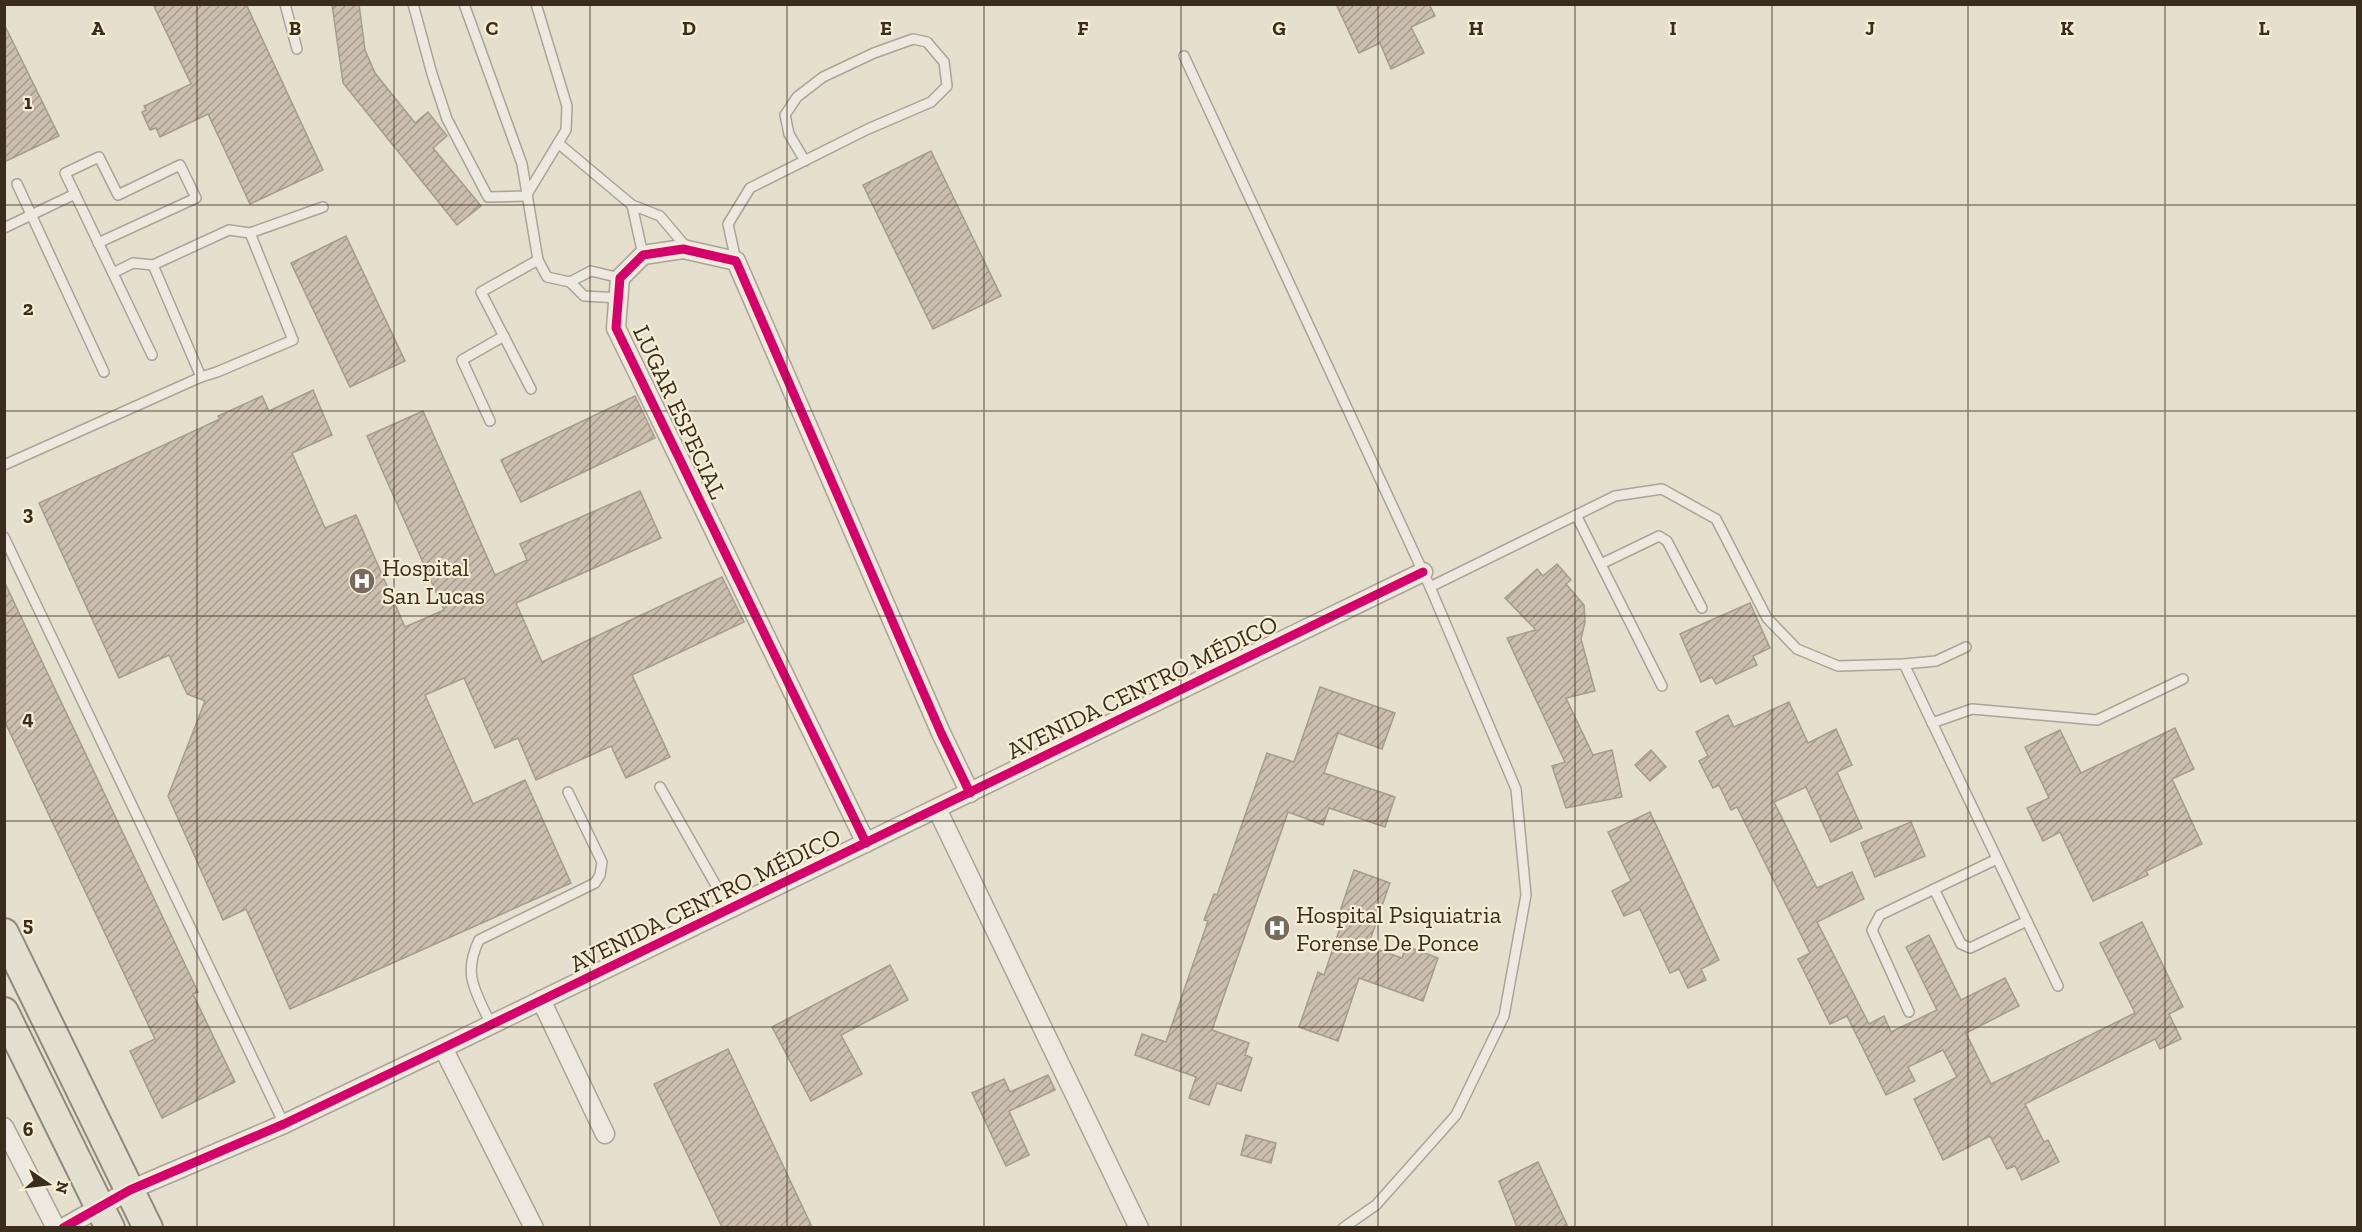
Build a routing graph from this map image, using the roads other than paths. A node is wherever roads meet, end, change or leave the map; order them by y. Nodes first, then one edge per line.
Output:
1 (285, 4) edge
2 (413, 4) edge
3 (464, 4) edge
4 (536, 4) edge
5 (297, 49) dead end
6 (1184, 56) dead end
7 (558, 143) junction
8 (805, 161) junction
9 (17, 184) dead end
10 (75, 194) junction
11 (526, 196) junction
12 (632, 205) junction
13 (323, 207) dead end
14 (30, 215) junction
15 (4, 228) edge
16 (250, 233) junction
17 (98, 243) junction
18 (689, 251) junction
19 (643, 255) junction
20 (538, 260) junction
21 (736, 261) junction
22 (153, 265) junction
23 (113, 273) junction
24 (620, 278) junction
25 (570, 282) junction
26 (620, 298) junction
27 (504, 336) junction
28 (152, 355) dead end
29 (104, 372) dead end
30 (201, 377) junction
31 (531, 389) dead end
32 (490, 421) dead end
33 (4, 465) edge
34 (1576, 515) junction
35 (4, 537) edge
36 (1600, 564) junction
37 (1426, 579) junction
38 (1702, 608) dead end
39 (1966, 647) dead end
40 (1904, 664) junction
41 (2183, 680) dead end
42 (1662, 686) dead end
43 (1932, 723) junction
44 (660, 787) dead end
45 (568, 792) dead end
46 (970, 793) junction
47 (937, 809) junction
48 (866, 843) junction
49 (1997, 859) junction
50 (1934, 889) junction
51 (730, 910) junction
52 (2027, 921) junction
53 (4, 933) edge
54 (2058, 986) dead end
55 (541, 1000) junction
56 (4, 1012) edge
57 (1909, 1012) dead end
58 (491, 1025) junction
59 (443, 1048) junction
60 (284, 1124) junction
61 (4, 1127) edge
62 (605, 1134) dead end
63 (130, 1190) junction
64 (105, 1218) edge
65 (56, 1227) edge
66 (63, 1227) edge
67 (148, 1227) edge
68 (534, 1227) edge
69 (1139, 1227) edge
70 (1343, 1227) edge

1 - 5 lane
2 - 11 lane
3 - 11 lane
4 - 7 lane
6 - 37 lane
7 - 11 lane
7 - 12 lane
8 - 8 lane
8 - 21 lane
9 - 14 lane
10 - 14 lane
10 - 17 lane
10 - 17 lane
11 - 20 lane
12 - 18 lane
12 - 19 lane
13 - 16 lane
14 - 15 lane
14 - 29 lane
16 - 22 lane
16 - 30 lane
17 - 23 lane
18 - 19 street
18 - 21 street
19 - 24 street
20 - 25 lane
20 - 27 lane
21 - 46 street
22 - 23 lane
22 - 30 lane
23 - 28 lane
24 - 25 lane
24 - 26 street, LUGAR ESPECIAL
25 - 26 lane
26 - 48 street, LUGAR ESPECIAL
27 - 31 lane
27 - 32 lane
30 - 33 lane
34 - 36 lane
34 - 37 lane
34 - 40 lane
35 - 60 lane
36 - 38 lane
36 - 42 lane
37 - 46 street, AVENIDA CENTRO MÉDICO
37 - 70 lane
39 - 40 lane
40 - 43 lane
41 - 43 lane
43 - 49 lane
44 - 51 lane
45 - 58 lane
46 - 47 street, AVENIDA CENTRO MÉDICO
47 - 48 street, AVENIDA CENTRO MÉDICO
47 - 69 street
48 - 51 street, AVENIDA CENTRO MÉDICO
49 - 50 lane
49 - 52 lane
50 - 52 lane
50 - 57 lane
51 - 55 street, AVENIDA CENTRO MÉDICO
52 - 54 lane
53 - 63 main road
55 - 58 street, AVENIDA CENTRO MÉDICO
55 - 62 street
56 - 64 main road
58 - 59 street, AVENIDA CENTRO MÉDICO
59 - 60 street, AVENIDA CENTRO MÉDICO
59 - 68 street
60 - 63 street, AVENIDA CENTRO MÉDICO
61 - 65 street
63 - 64 street, AVENIDA CENTRO MÉDICO
63 - 67 main road
64 - 66 street, AVENIDA CENTRO MÉDICO

